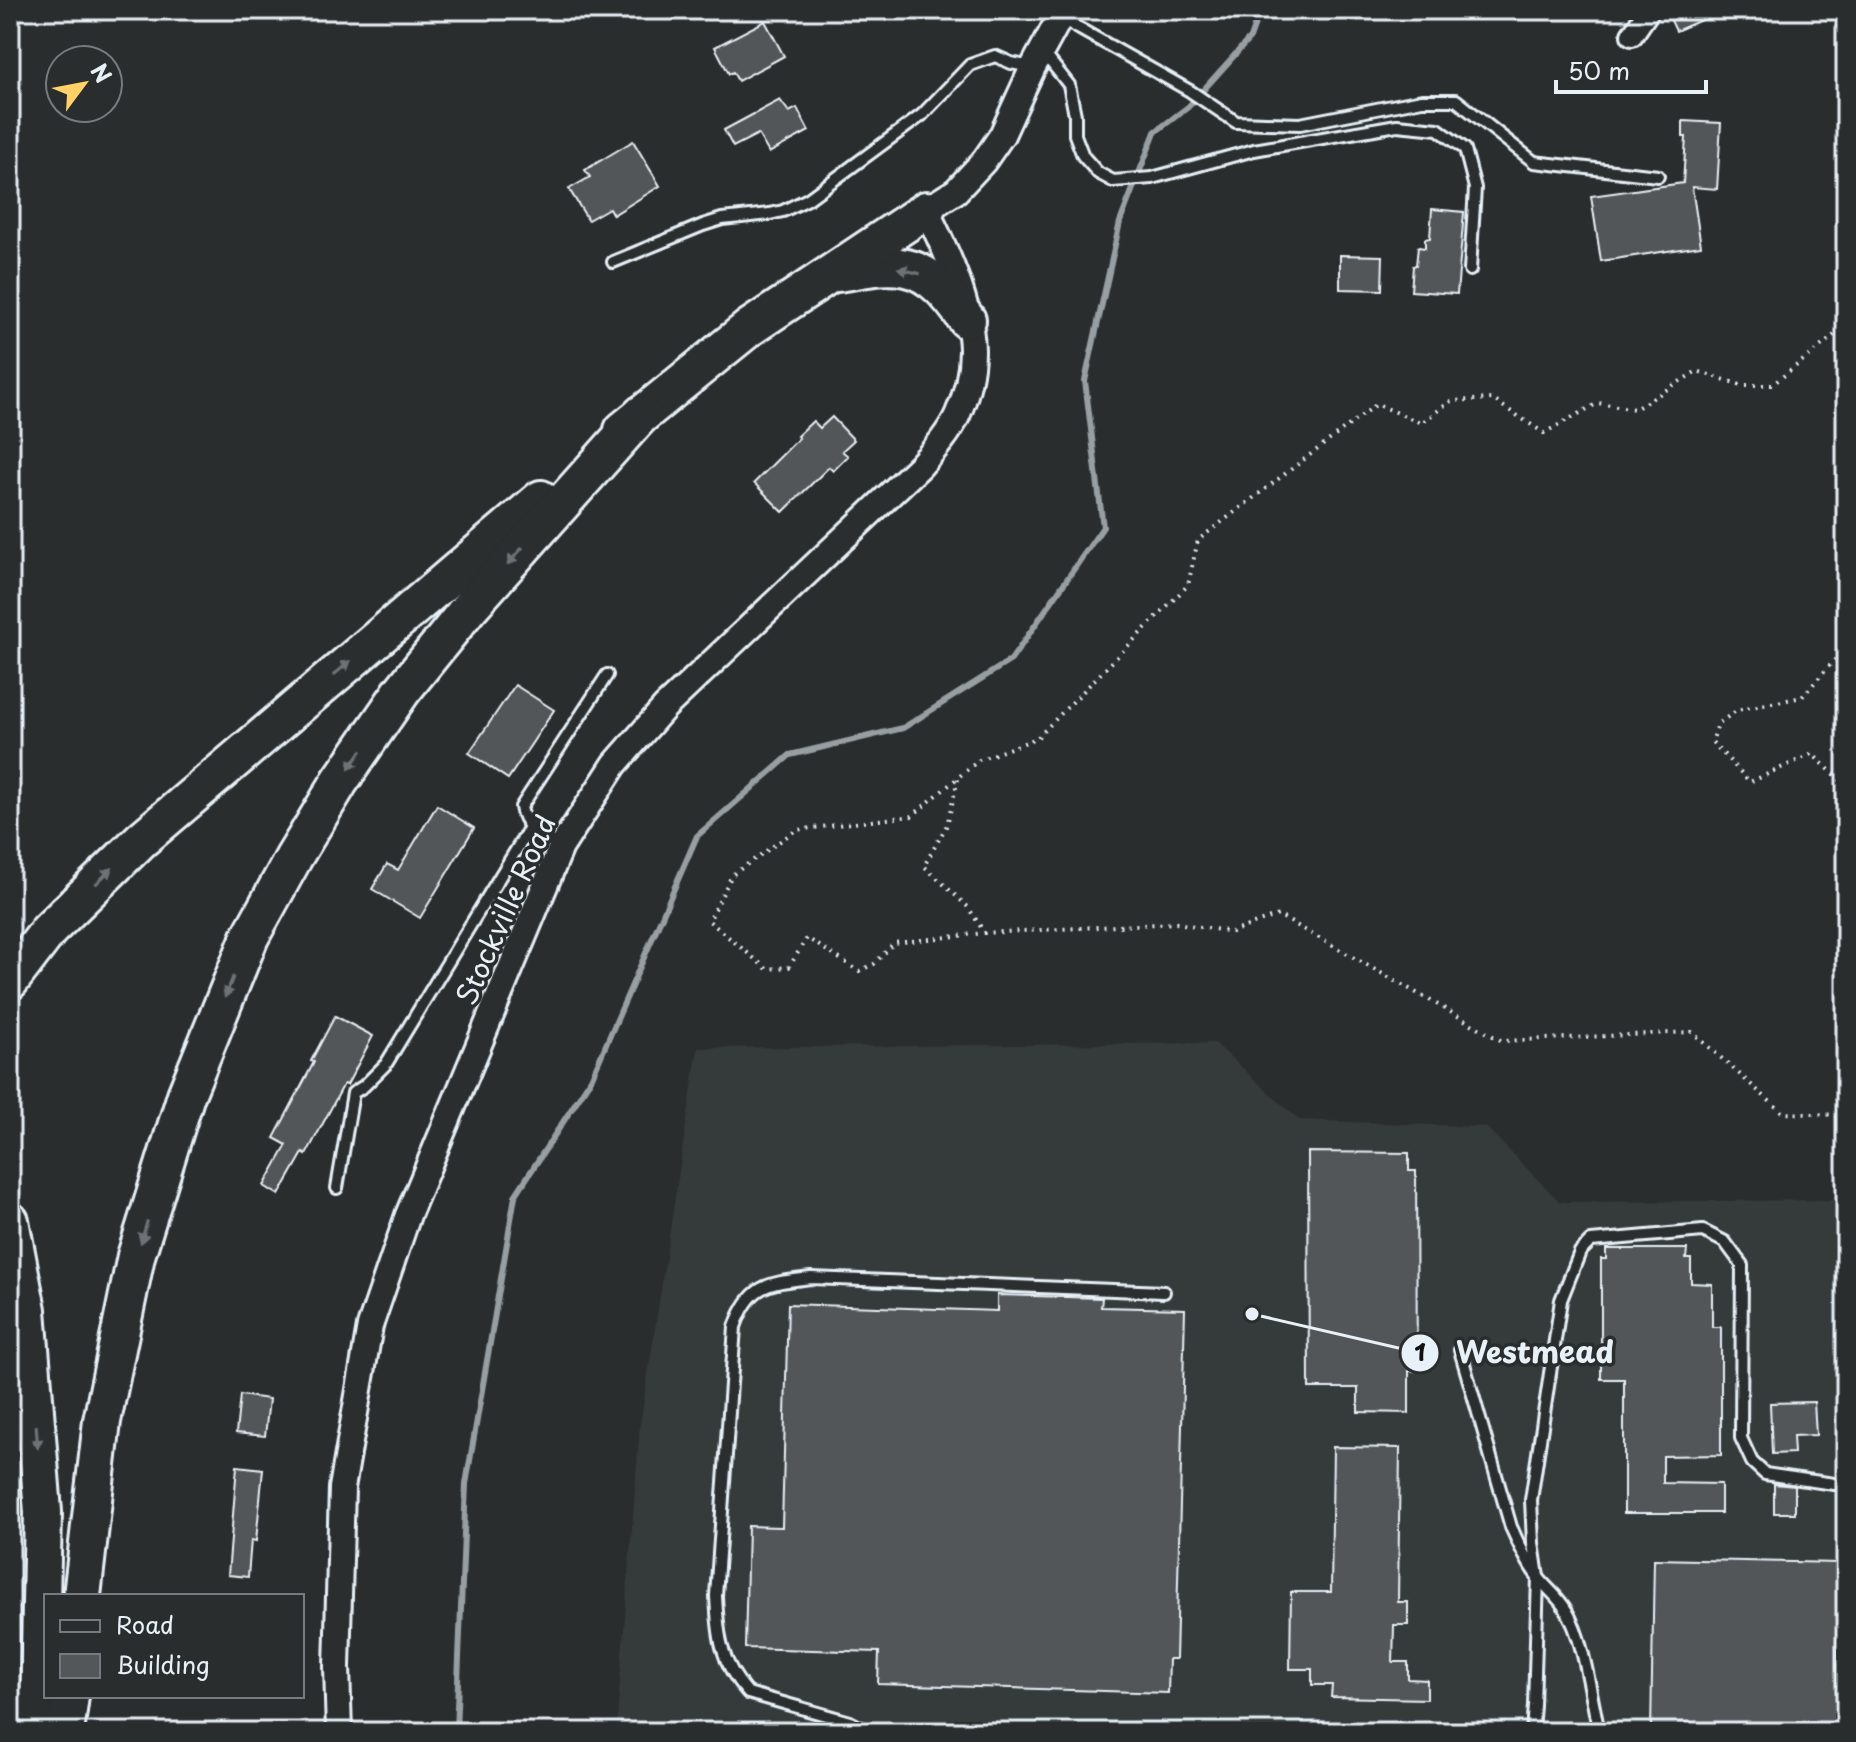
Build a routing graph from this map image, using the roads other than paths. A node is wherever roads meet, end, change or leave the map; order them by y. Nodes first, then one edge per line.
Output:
1 (1649, 10) edge
2 (1062, 14) edge
3 (1632, 35) dead end
4 (1037, 59) junction
5 (1658, 176) dead end
6 (926, 210) junction
7 (613, 262) dead end
8 (1470, 270) dead end
9 (828, 274) junction
10 (967, 320) junction
11 (642, 414) junction
12 (607, 675) dead end
13 (530, 827) junction
14 (561, 847) junction
15 (10, 981) edge
16 (337, 1188) dead end
17 (10, 1221) edge
18 (1164, 1292) dead end
19 (1460, 1350) dead end
20 (1834, 1484) dead end
21 (1538, 1577) junction
22 (82, 1594) edge
23 (70, 1698) edge
24 (36, 1732) edge
25 (65, 1732) edge
26 (339, 1732) edge
27 (869, 1732) edge
28 (1532, 1732) edge
29 (1599, 1732) edge

1 - 3 street
2 - 4 street
2 - 5 lane
4 - 6 street
4 - 7 lane
4 - 8 lane
6 - 9 highway
6 - 10 street, Stockville Road
10 -> 9 highway
9 - 11 highway
10 - 14 street, Stockville Road
15 -> 11 highway
11 -> 22 highway
12 - 13 lane
13 - 14 lane
13 - 16 lane
14 - 26 street, Stockville Road
17 -> 24 highway
18 - 27 lane
19 - 21 lane
20 - 21 lane
21 - 28 lane
21 - 29 lane
23 - 25 highway

